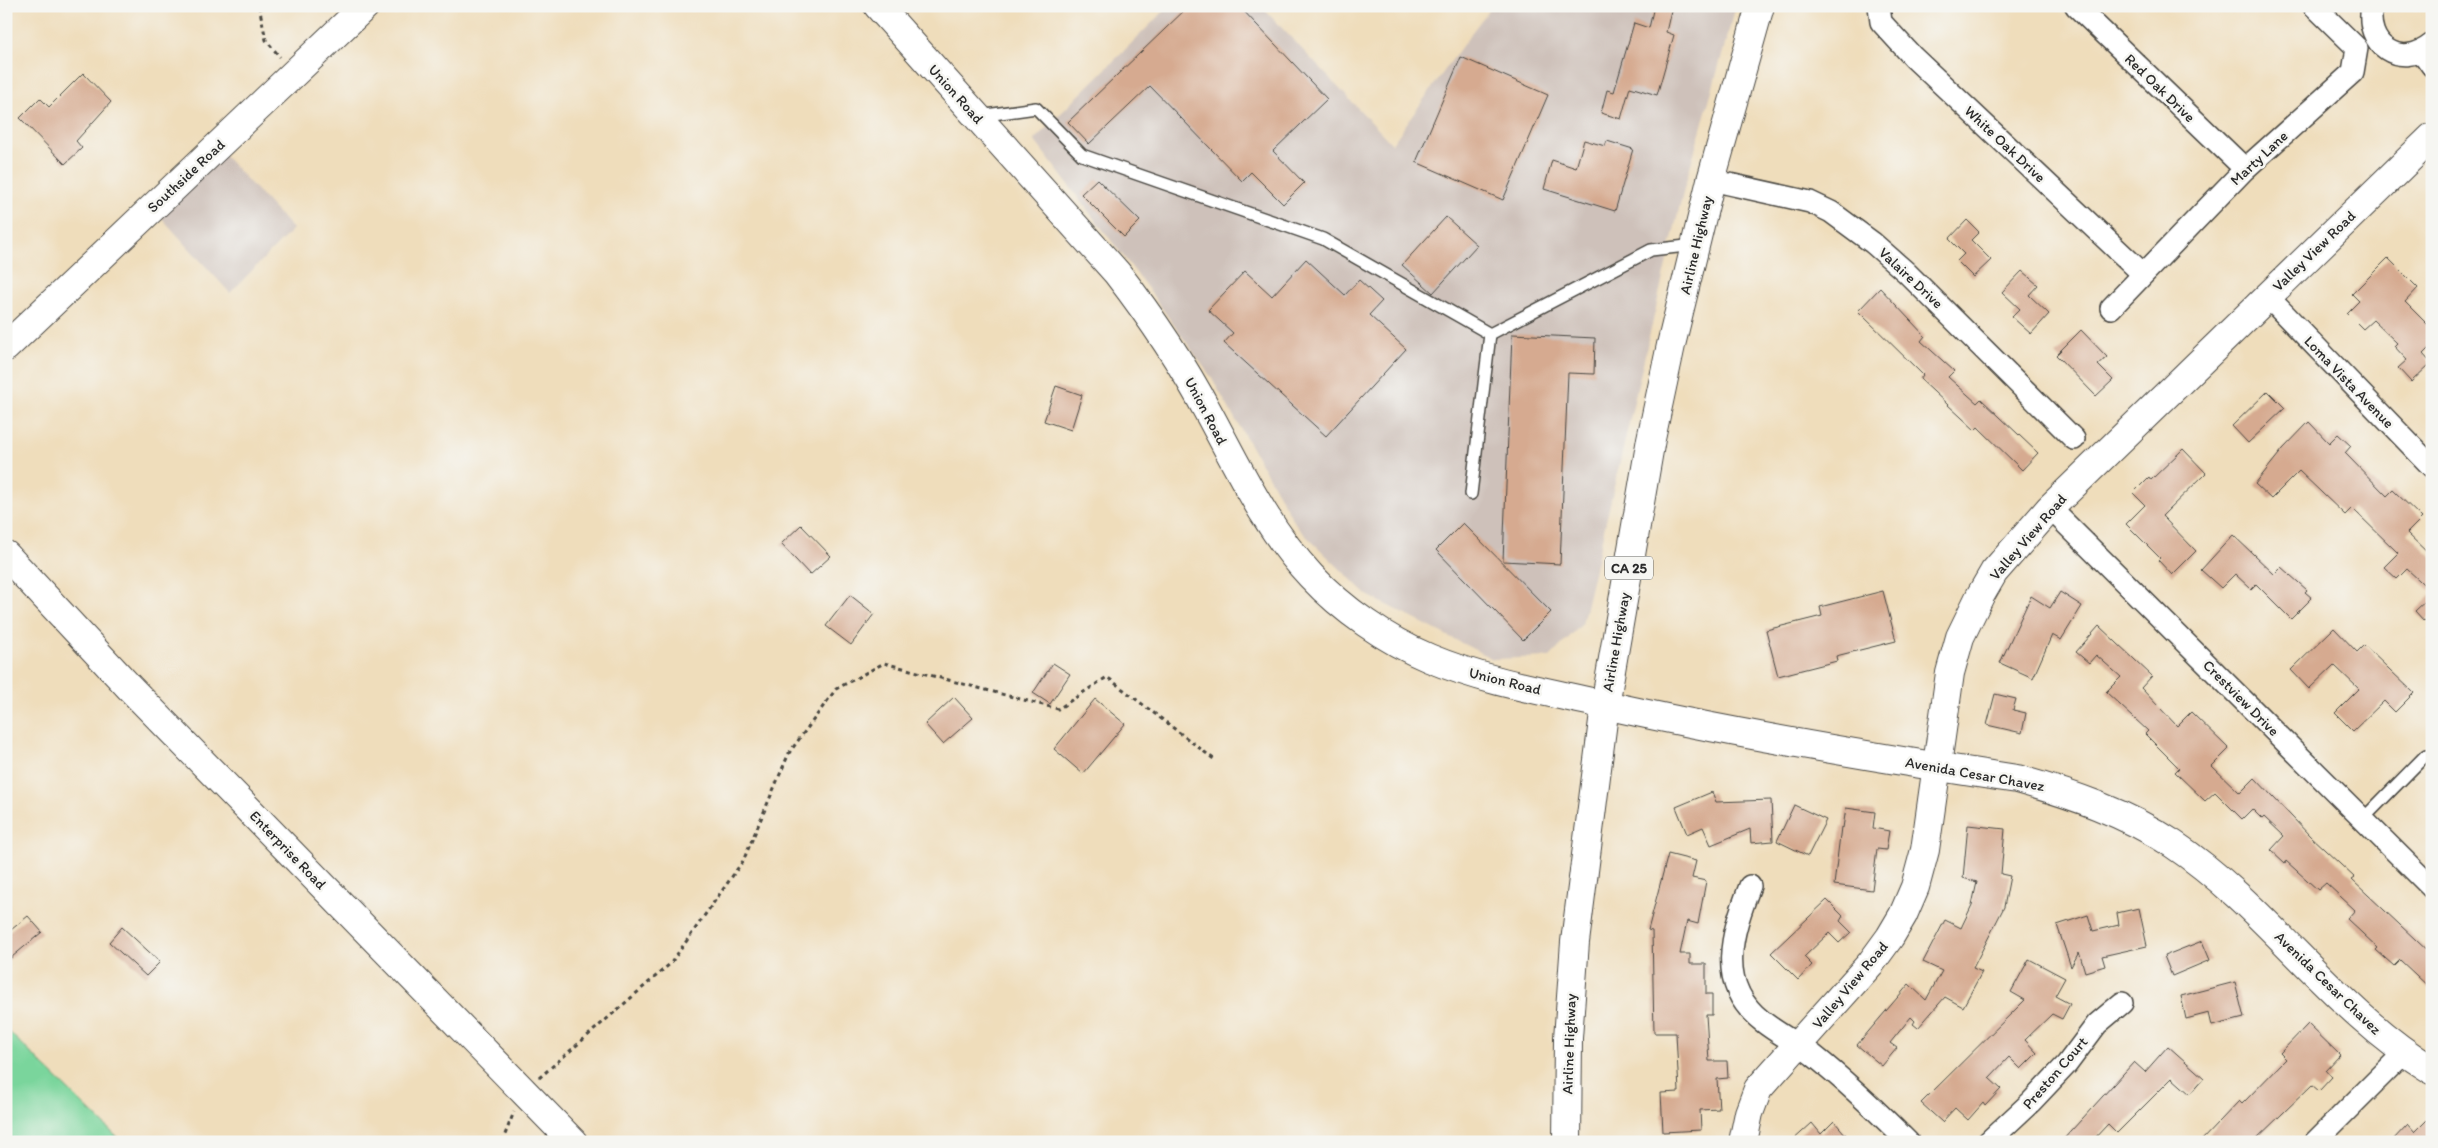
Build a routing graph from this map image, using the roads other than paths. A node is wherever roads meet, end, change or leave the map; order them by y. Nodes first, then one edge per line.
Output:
1 (365, 6) edge
2 (878, 6) edge
3 (1760, 6) edge
4 (1879, 6) edge
5 (2076, 6) edge
6 (2314, 6) edge
7 (2372, 6) edge
8 (2428, 54) edge
9 (976, 117) junction
10 (2432, 137) edge
11 (2245, 169) junction
12 (1711, 180) junction
13 (1697, 245) junction
14 (2144, 274) junction
15 (2267, 296) junction
16 (2111, 308) dead end
17 (1490, 334) junction
18 (6, 347) edge
19 (2074, 439) dead end
20 (2432, 467) edge
21 (1471, 494) dead end
22 (2050, 508) junction
23 (6, 555) edge
24 (1605, 705) junction
25 (2426, 755) dead end
26 (1937, 767) junction
27 (2363, 819) junction
28 (1750, 886) dead end
29 (2432, 888) edge
30 (2122, 1003) dead end
31 (1799, 1045) junction
32 (2404, 1053) junction
33 (2432, 1070) edge
34 (573, 1142) edge
35 (1567, 1142) edge
36 (1743, 1142) edge
37 (1908, 1142) edge
38 (1988, 1142) edge
39 (2315, 1142) edge

1 - 18 street, Southside Road
2 - 9 street, Union Road
3 - 12 street, Airline Highway / CA 25
4 - 14 street, White Oak Drive
5 - 11 street, Red Oak Drive
6 - 11 street, Marty Lane
7 - 8 street
9 - 17 lane
9 - 24 street, Union Road
10 - 15 street, Valley View Road
11 - 14 street, Marty Lane
12 - 13 street, Airline Highway / CA 25
12 - 19 street, Valaire Drive
13 - 17 lane
13 - 24 street, Airline Highway / CA 25
14 - 16 street, Marty Lane
15 - 20 street, Loma Vista Avenue
15 - 22 street, Valley View Road
17 - 21 lane
22 - 26 street, Valley View Road
22 - 27 street, Crestview Drive
23 - 34 street, Enterprise Road
24 - 26 street, Avenida Cesar Chavez
24 - 35 street, Airline Highway / CA 25
25 - 27 lane
26 - 31 street, Valley View Road
26 - 32 street, Avenida Cesar Chavez
27 - 29 street, Crestview Drive
28 - 31 street
30 - 38 street, Preston Court
31 - 36 street, Valley View Road
31 - 37 street
32 - 33 street, Avenida Cesar Chavez
32 - 39 street

